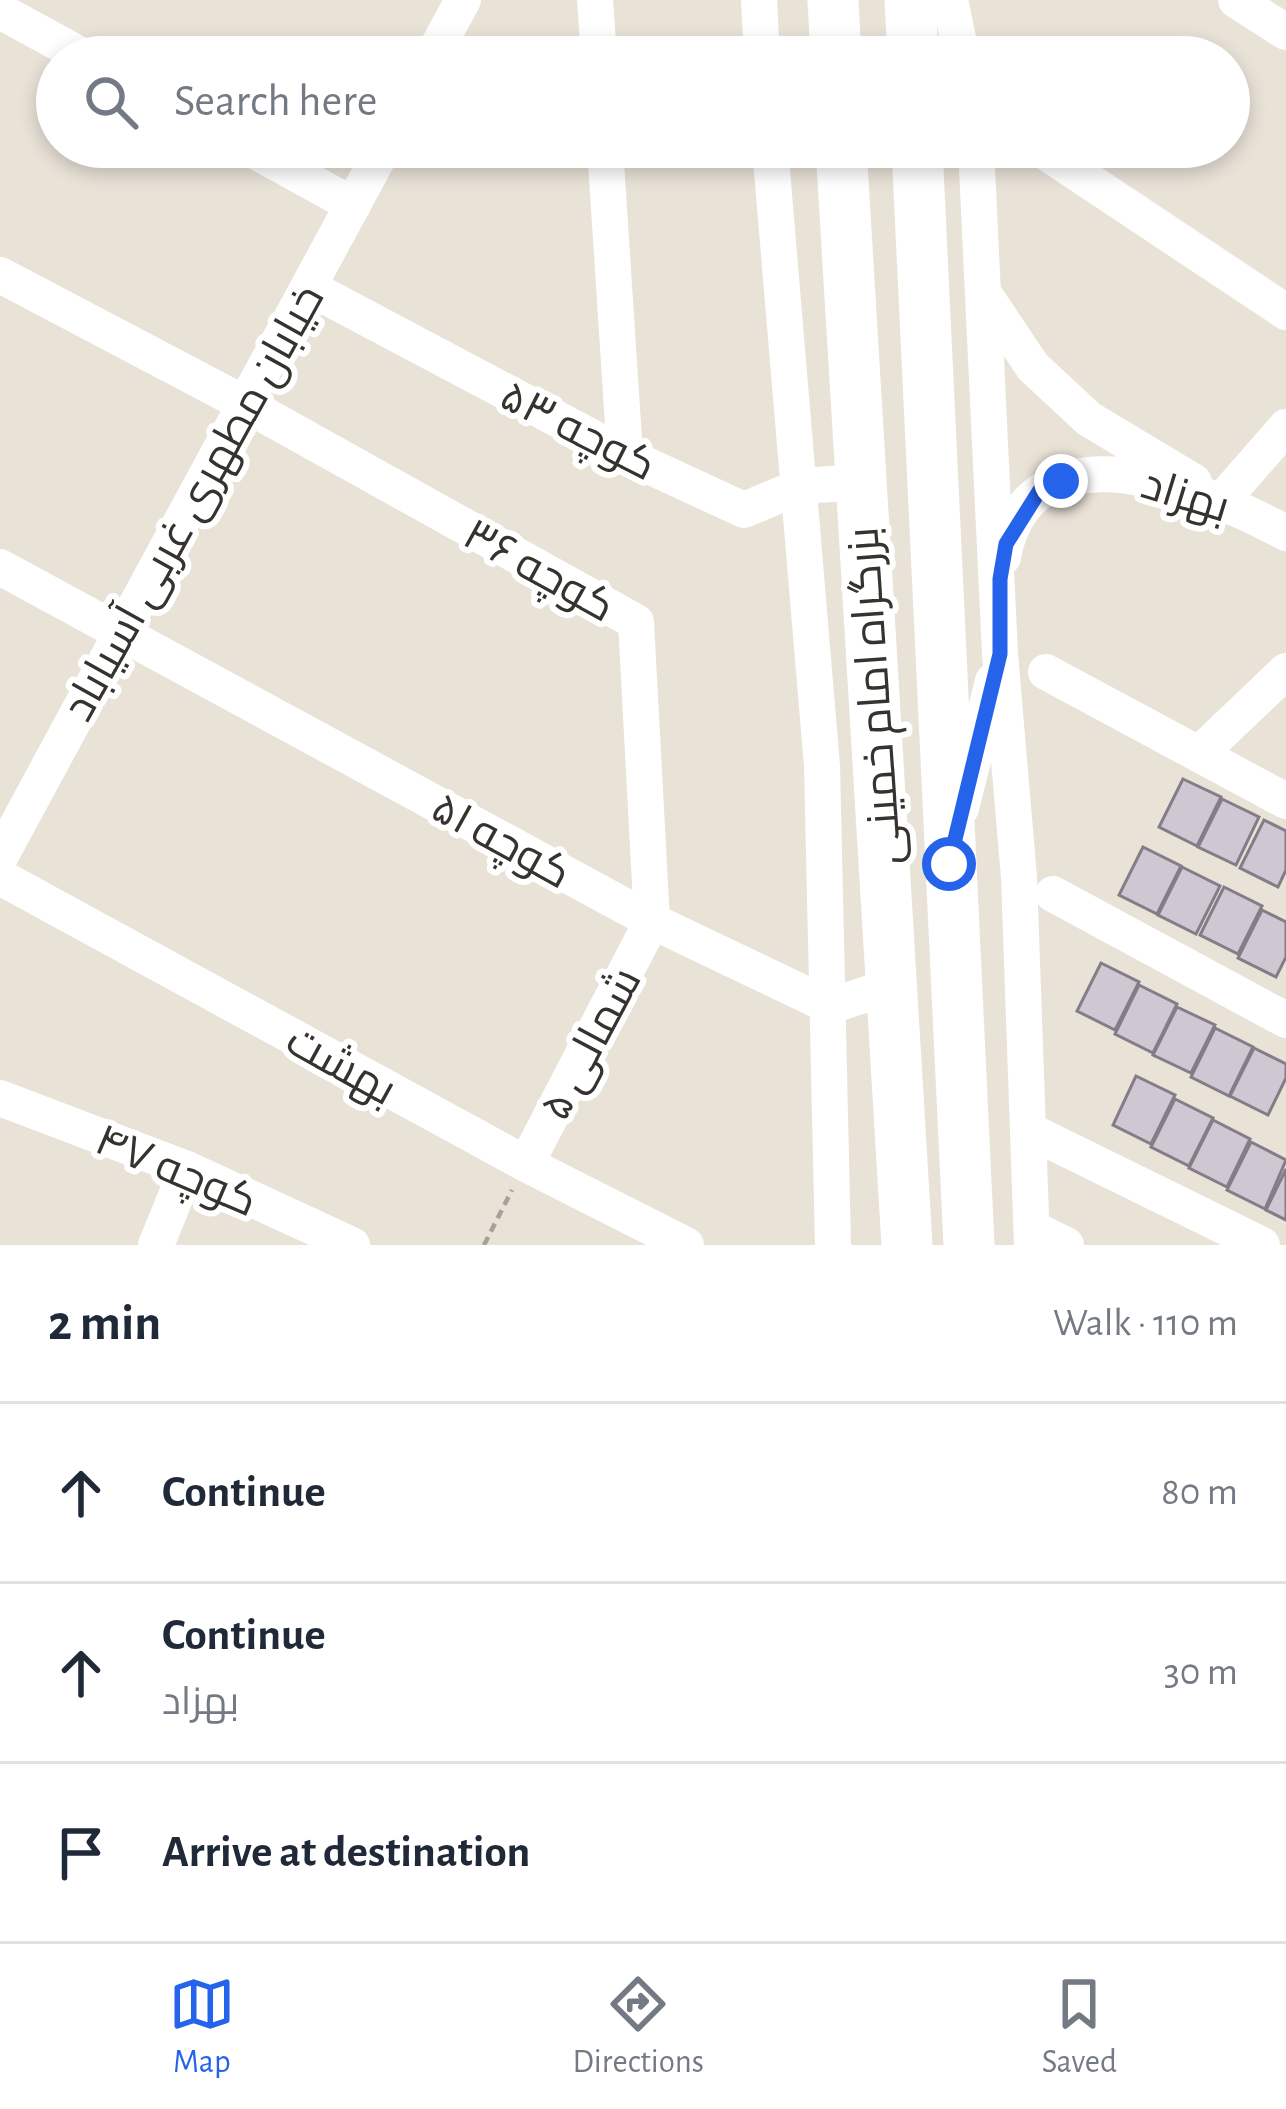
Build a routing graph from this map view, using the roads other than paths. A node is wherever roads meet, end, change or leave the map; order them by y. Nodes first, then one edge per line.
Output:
1 (595, 0) edge
2 (759, 0) edge
3 (833, 0) edge
4 (910, 0) edge
5 (950, 0) edge
6 (969, 0) edge
7 (1236, 0) edge
8 (452, 4) edge
9 (0, 10) edge
10 (1286, 32) edge
11 (46, 36) edge
12 (441, 36) edge
13 (598, 36) edge
14 (761, 36) edge
15 (835, 36) edge
16 (912, 36) edge
17 (958, 36) edge
18 (970, 36) edge
19 (286, 168) edge
20 (372, 168) edge
21 (606, 168) edge
22 (772, 168) edge
23 (842, 168) edge
24 (918, 168) edge
25 (977, 168) edge
26 (1070, 168) edge
27 (352, 205) junction
28 (0, 275) edge
29 (310, 288) junction
30 (984, 294) junction
31 (1286, 312) edge
32 (245, 404) junction
33 (1286, 427) edge
34 (625, 455) junction
35 (860, 482) junction
36 (801, 486) junction
37 (1223, 499) junction
38 (1286, 533) edge
39 (0, 567) edge
40 (1000, 579) junction
41 (122, 632) junction
42 (1000, 654) junction
43 (1286, 670) edge
44 (1046, 672) dead end
45 (1199, 754) junction
46 (1286, 801) edge
47 (0, 857) edge
48 (949, 864) junction
49 (0, 877) edge
50 (1052, 894) dead end
51 (652, 921) junction
52 (891, 986) junction
53 (830, 1006) junction
54 (1286, 1020) edge
55 (0, 1098) edge
56 (1030, 1132) junction
57 (526, 1164) junction
58 (187, 1169) junction
59 (1044, 1240) edge
60 (156, 1245) edge
61 (352, 1245) edge
62 (686, 1245) edge
63 (833, 1245) edge
64 (907, 1245) edge
65 (969, 1245) edge
66 (1262, 1245) edge

1 - 13 street
2 - 14 street
3 - 15 highway
4 - 16 highway
5 - 17 street
6 - 18 street
7 - 10 street
8 - 12 street
9 - 11 street
19 - 27 street
20 - 27 street, خیابان مطهری غربی آسیاباد
21 - 34 street
22 - 36 street
23 - 35 highway, بزرگراه امام خمینی
24 - 48 highway, بزرگراه امام خمینی
25 - 30 street
26 - 31 street
27 - 29 street, خیابان مطهری غربی آسیاباد
28 - 32 street
29 - 32 street, خیابان مطهری غربی آسیاباد
29 - 34 street, کوچه ۵۳
30 - 37 street
30 - 40 street
32 - 41 street, خیابان مطهری غربی آسیاباد
32 - 51 street, کوچه ۳۶
33 - 37 street
34 - 36 street, کوچه ۵۳
35 - 36 street, کوچه ۵۳
35 - 52 highway, بزرگراه امام خمینی
36 - 53 street
37 - 38 street, بهزاد
37 - 40 street, بهزاد
39 - 41 street, کوچه ۵۱
40 - 42 street
41 - 47 street, خیابان مطهری غربی آسیاباد
41 - 51 street, کوچه ۵۱
42 - 48 street
42 - 56 street
43 - 45 street
44 - 45 street
45 - 46 street
48 - 65 highway, بزرگراه امام خمینی
49 - 57 street, بهشت
50 - 54 street
51 - 53 street, کوچه ۵۱
51 - 57 street, ۵ شمالی
52 - 53 street
52 - 64 highway, بزرگراه امام خمینی
53 - 63 street
55 - 58 street, کوچه ۴۷
56 - 59 street
56 - 66 street
57 - 62 street, بهشت
58 - 60 street
58 - 61 street, کوچه ۴۷

